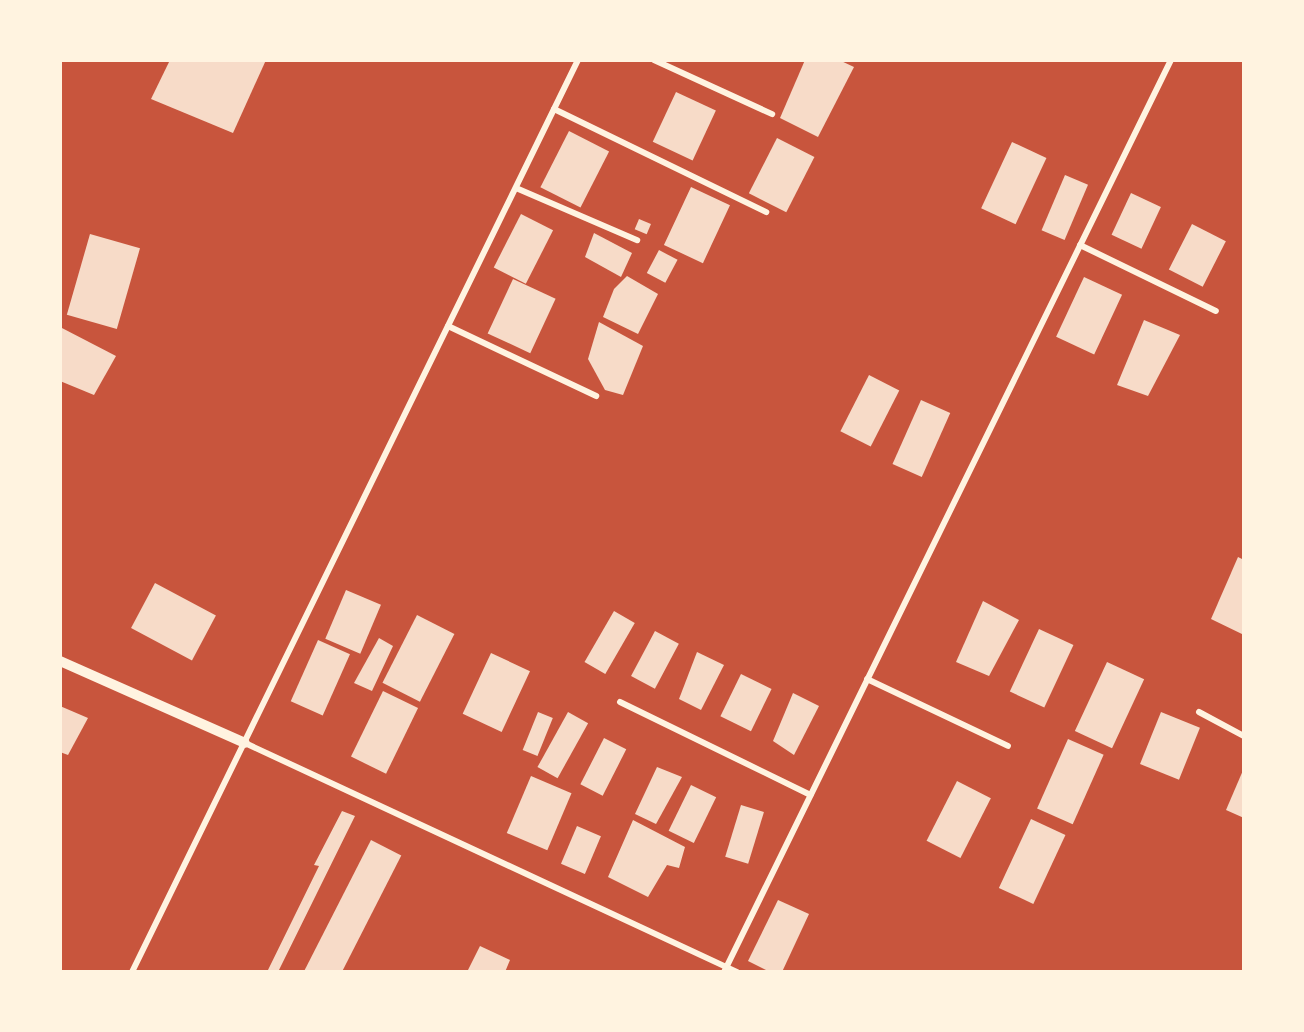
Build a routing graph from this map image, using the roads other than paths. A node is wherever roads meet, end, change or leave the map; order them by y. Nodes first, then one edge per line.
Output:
1 (578, 60) edge
2 (654, 60) edge
3 (1171, 60) edge
4 (554, 109) junction
5 (772, 114) dead end
6 (516, 188) junction
7 (766, 212) dead end
8 (637, 240) dead end
9 (1080, 245) junction
10 (1216, 311) dead end
11 (448, 326) junction
12 (596, 396) dead end
13 (60, 661) edge
14 (867, 679) junction
15 (620, 702) dead end
16 (1199, 712) dead end
17 (1244, 736) edge
18 (245, 742) junction
19 (1008, 746) dead end
20 (811, 795) junction
21 (725, 969) edge
22 (132, 972) edge
23 (737, 972) edge

1 - 4 street
2 - 5 street
3 - 9 street
4 - 6 street
4 - 7 street
6 - 8 street
6 - 11 street
9 - 10 street
9 - 14 street
11 - 12 street
11 - 18 street
13 - 18 street
14 - 19 street
14 - 20 street
15 - 20 street
16 - 17 street
18 - 21 street
18 - 22 street
20 - 21 street
21 - 23 street

